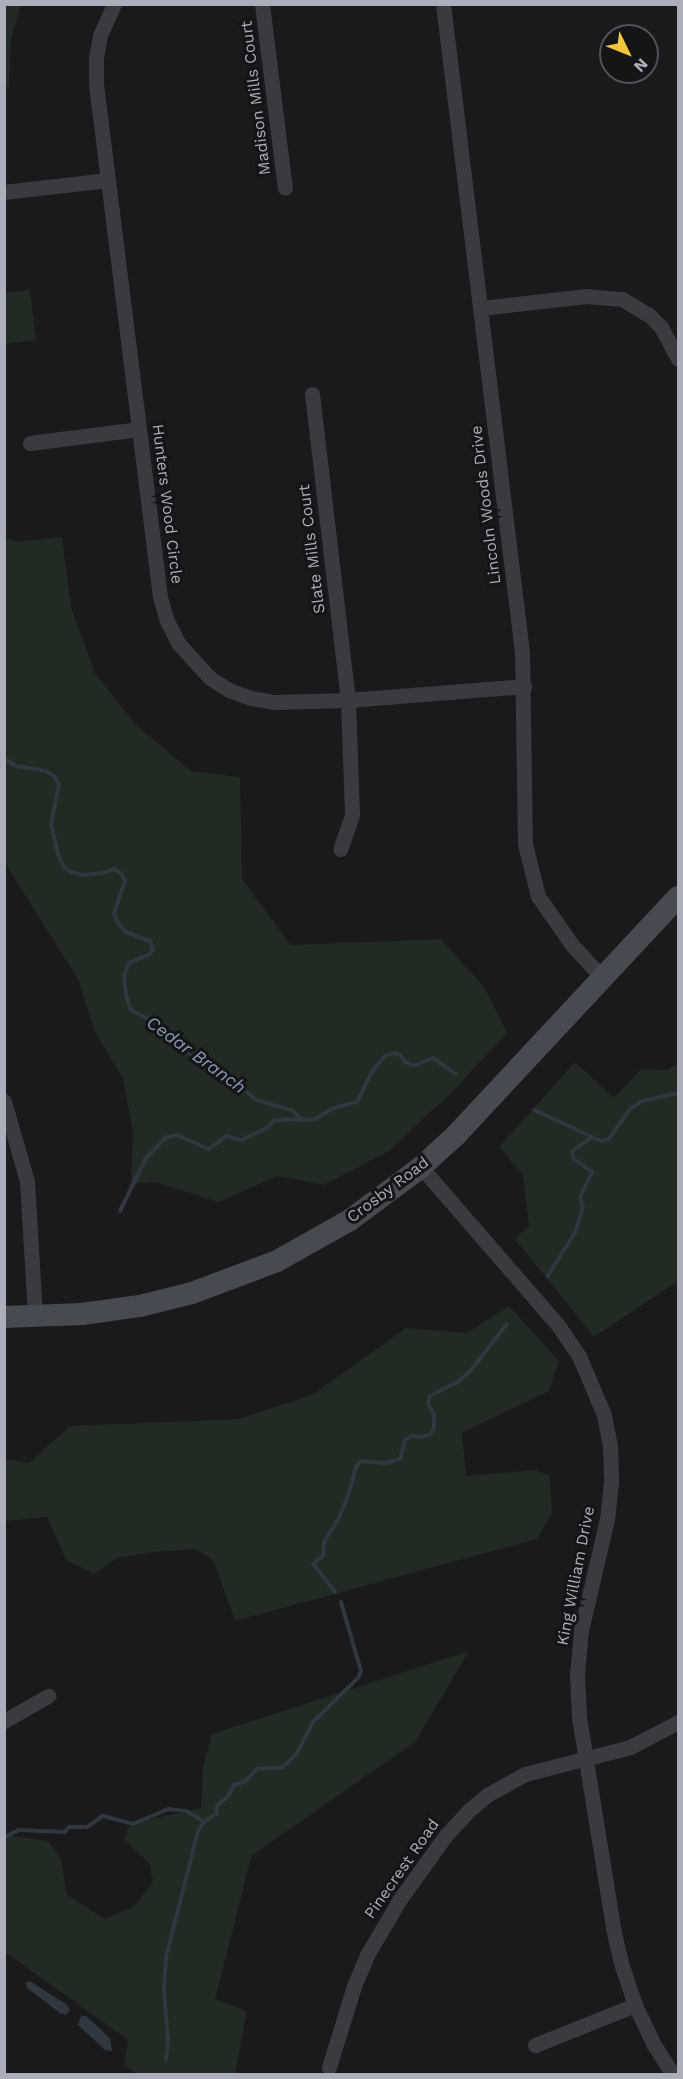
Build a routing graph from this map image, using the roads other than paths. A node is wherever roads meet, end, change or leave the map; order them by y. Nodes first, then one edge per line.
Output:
1 (114, 4) edge
2 (262, 4) edge
3 (443, 4) edge
4 (107, 180) junction
5 (285, 188) dead end
6 (4, 192) edge
7 (481, 308) junction
8 (678, 358) edge
9 (312, 394) dead end
10 (139, 429) junction
11 (30, 443) dead end
12 (524, 686) junction
13 (348, 700) junction
14 (340, 849) dead end
15 (678, 897) edge
16 (603, 978) junction
17 (4, 1101) edge
18 (422, 1167) junction
19 (4, 1317) edge
20 (35, 1317) junction
21 (48, 1696) dead end
22 (4, 1721) edge
23 (678, 1722) edge
24 (584, 1758) junction
25 (635, 2005) junction
26 (535, 2045) dead end
27 (329, 2067) dead end
28 (673, 2074) edge

1 - 4 street, Hunters Wood Circle
2 - 5 street, Madison Mills Court
3 - 7 street, Lincoln Woods Drive
4 - 6 street
4 - 10 street, Hunters Wood Circle
7 - 8 street
7 - 12 street, Lincoln Woods Drive
9 - 13 street, Slate Mills Court
10 - 11 street
10 - 13 street, Hunters Wood Circle
12 - 13 street, Hunters Wood Circle
12 - 16 street, Lincoln Woods Drive
13 - 14 street, Slate Mills Court
15 - 16 street, Crosby Road
16 - 18 street, Crosby Road
17 - 20 street
18 - 20 street, Crosby Road
18 - 24 street, King William Drive
19 - 20 street, Crosby Road
21 - 22 street
23 - 24 street, Pinecrest Road
24 - 25 street, King William Drive
24 - 27 street, Pinecrest Road
25 - 26 street
25 - 28 street, King William Drive

